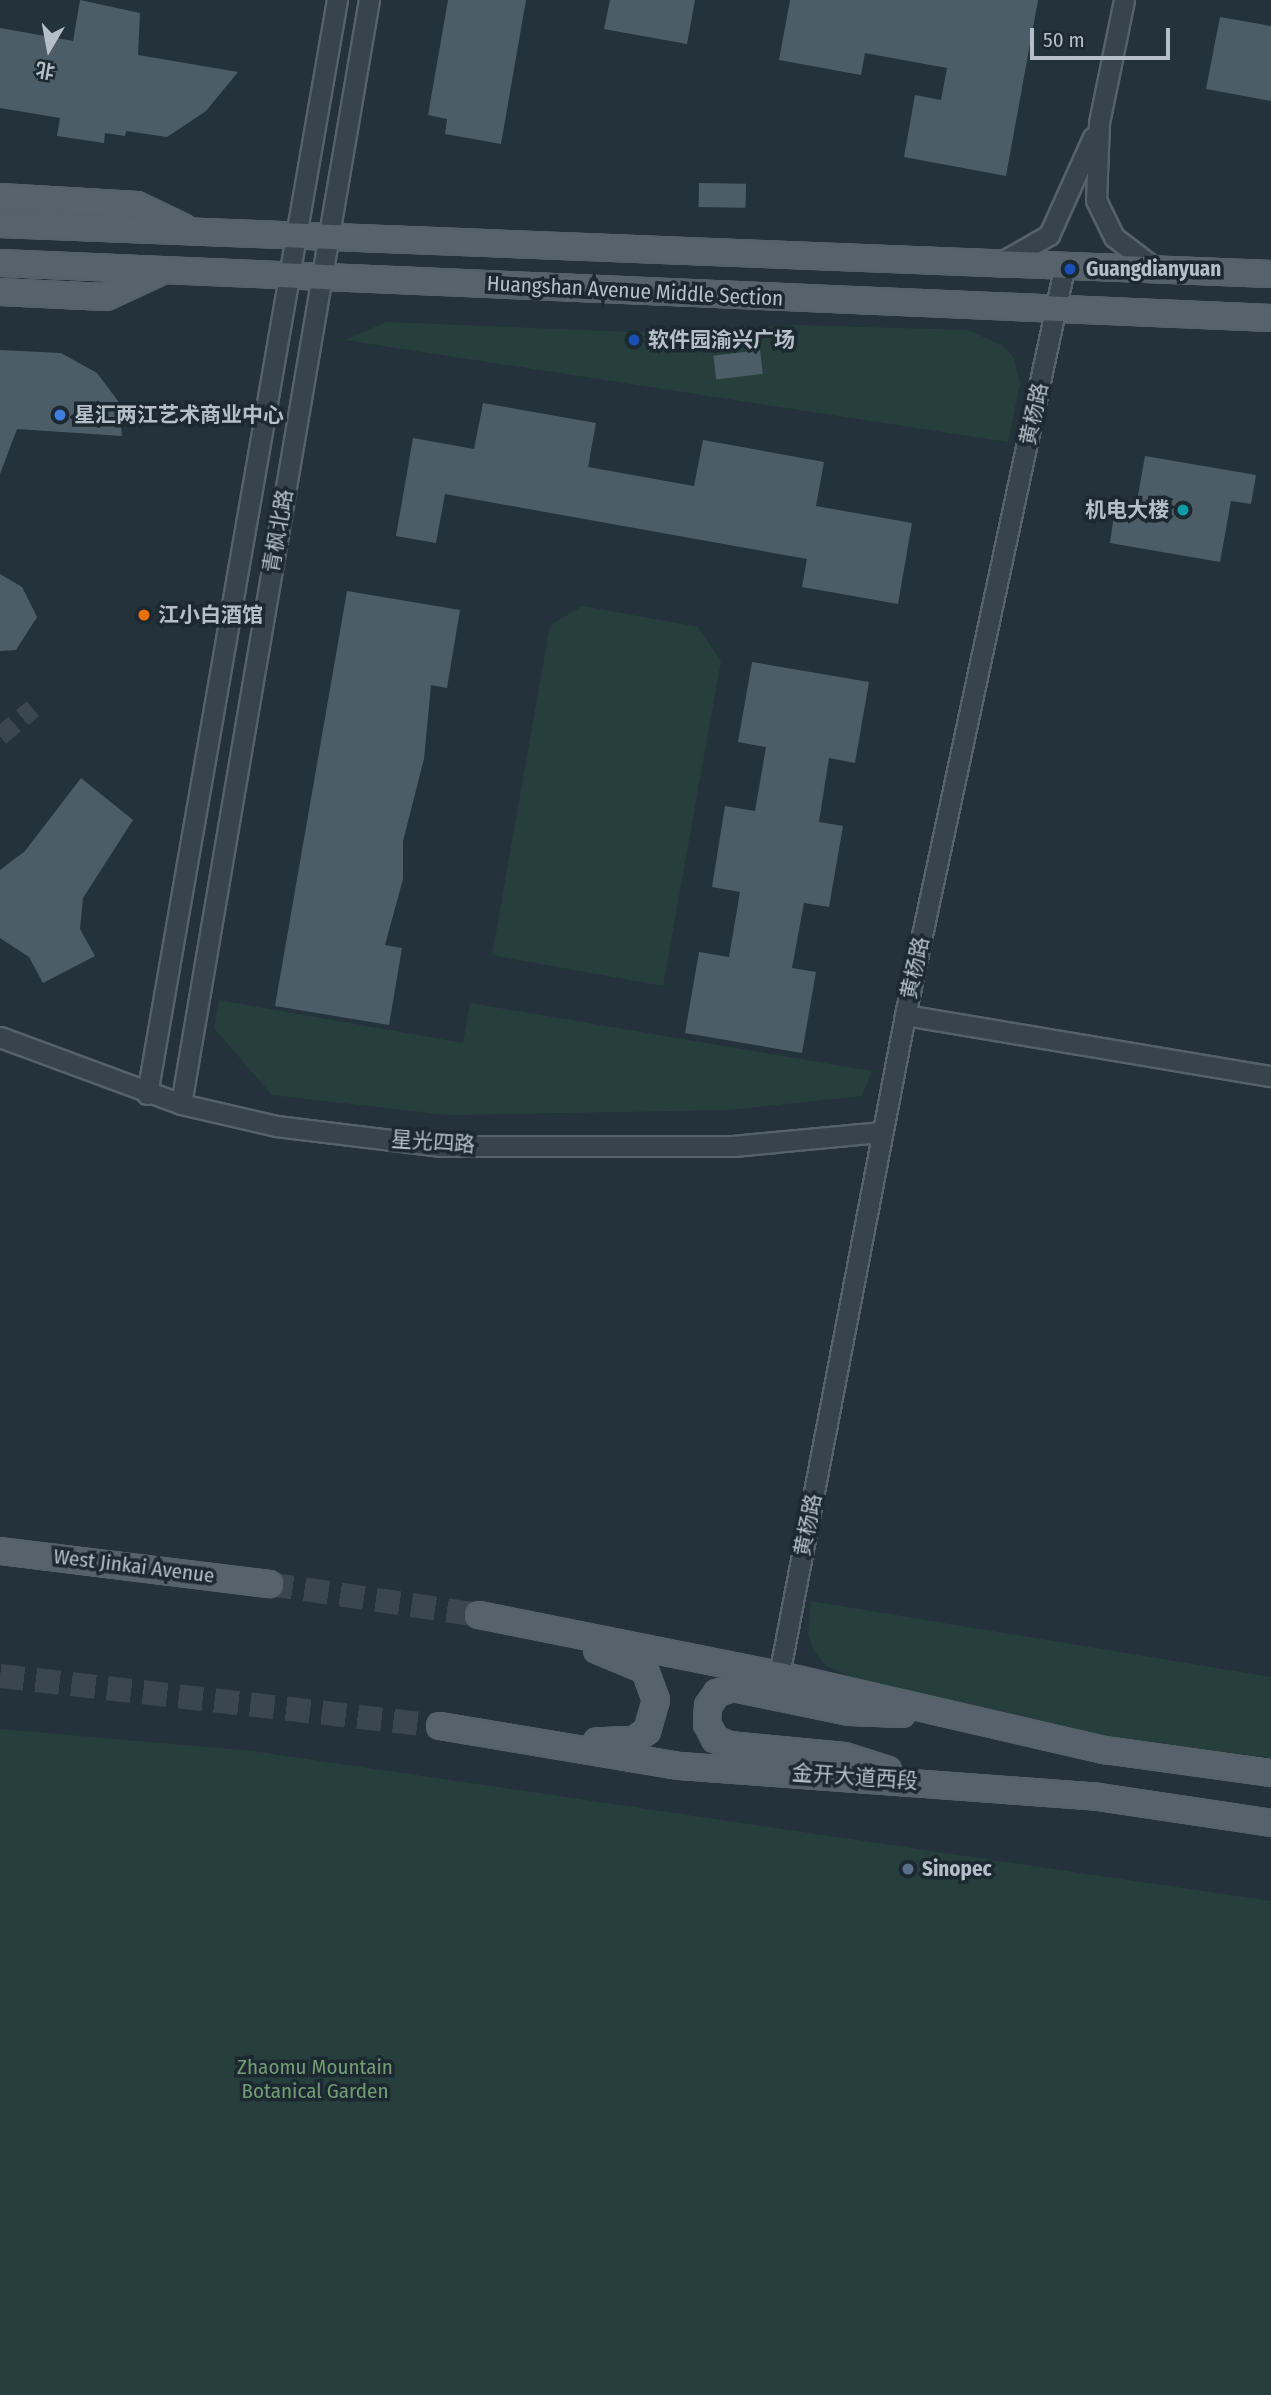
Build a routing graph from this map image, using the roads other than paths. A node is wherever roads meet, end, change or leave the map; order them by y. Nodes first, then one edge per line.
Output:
1 (337, 0) edge
2 (369, 0) edge
3 (1125, 0) edge
4 (1099, 123) junction
5 (0, 197) edge
6 (0, 224) edge
7 (193, 232) junction
8 (298, 235) junction
9 (328, 237) junction
10 (997, 262) junction
11 (0, 263) edge
12 (1065, 264) junction
13 (1156, 268) junction
14 (162, 271) junction
15 (1271, 274) edge
16 (291, 275) junction
17 (322, 276) junction
18 (0, 292) edge
19 (1056, 312) junction
20 (1271, 318) edge
21 (905, 1015) junction
22 (0, 1037) edge
23 (1271, 1076) edge
24 (147, 1094) junction
25 (181, 1104) junction
26 (881, 1132) junction
27 (0, 1551) edge
28 (269, 1584) tunnel mouth
29 (479, 1615) tunnel mouth
30 (550, 1629) junction
31 (779, 1675) junction
32 (955, 1715) junction
33 (440, 1726) tunnel mouth
34 (537, 1741) junction
35 (1271, 1773) edge
36 (926, 1782) junction
37 (1271, 1823) edge

1 - 8 street, 青枫北路
2 - 9 street, 青枫北路
3 - 4 street
4 - 10 street
4 - 13 street
5 - 7 main road
6 - 7 main road, Huangshan Avenue Middle Section
7 - 8 main road, Huangshan Avenue Middle Section
8 - 9 main road, Huangshan Avenue Middle Section
8 - 16 street, 青枫北路
9 - 10 main road, Huangshan Avenue Middle Section
9 - 17 street, 青枫北路
10 - 12 main road, Huangshan Avenue Middle Section
11 - 14 main road, Huangshan Avenue Middle Section
12 - 13 main road, Huangshan Avenue Middle Section
12 - 19 street, 黄杨路
13 - 15 main road, Huangshan Avenue Middle Section
14 - 16 main road, Huangshan Avenue Middle Section
14 - 18 main road
16 - 17 main road, Huangshan Avenue Middle Section
16 - 24 street, 青枫北路
17 - 19 main road, Huangshan Avenue Middle Section
17 - 25 street, 青枫北路
19 - 20 main road, Huangshan Avenue Middle Section
19 - 21 street, 黄杨路
21 - 23 street
21 - 26 street, 黄杨路
22 - 24 street, 星光四路
24 - 25 street, 星光四路
25 - 26 street, 星光四路
26 - 31 street, 黄杨路
27 - 28 main road, West Jinkai Avenue
29 - 30 main road
30 - 31 main road
30 - 34 main road
31 - 32 main road
32 - 35 main road
32 - 36 main road
33 - 34 main road, 金开大道西段
34 - 36 main road, 金开大道西段
36 - 37 main road, 金开大道西段

